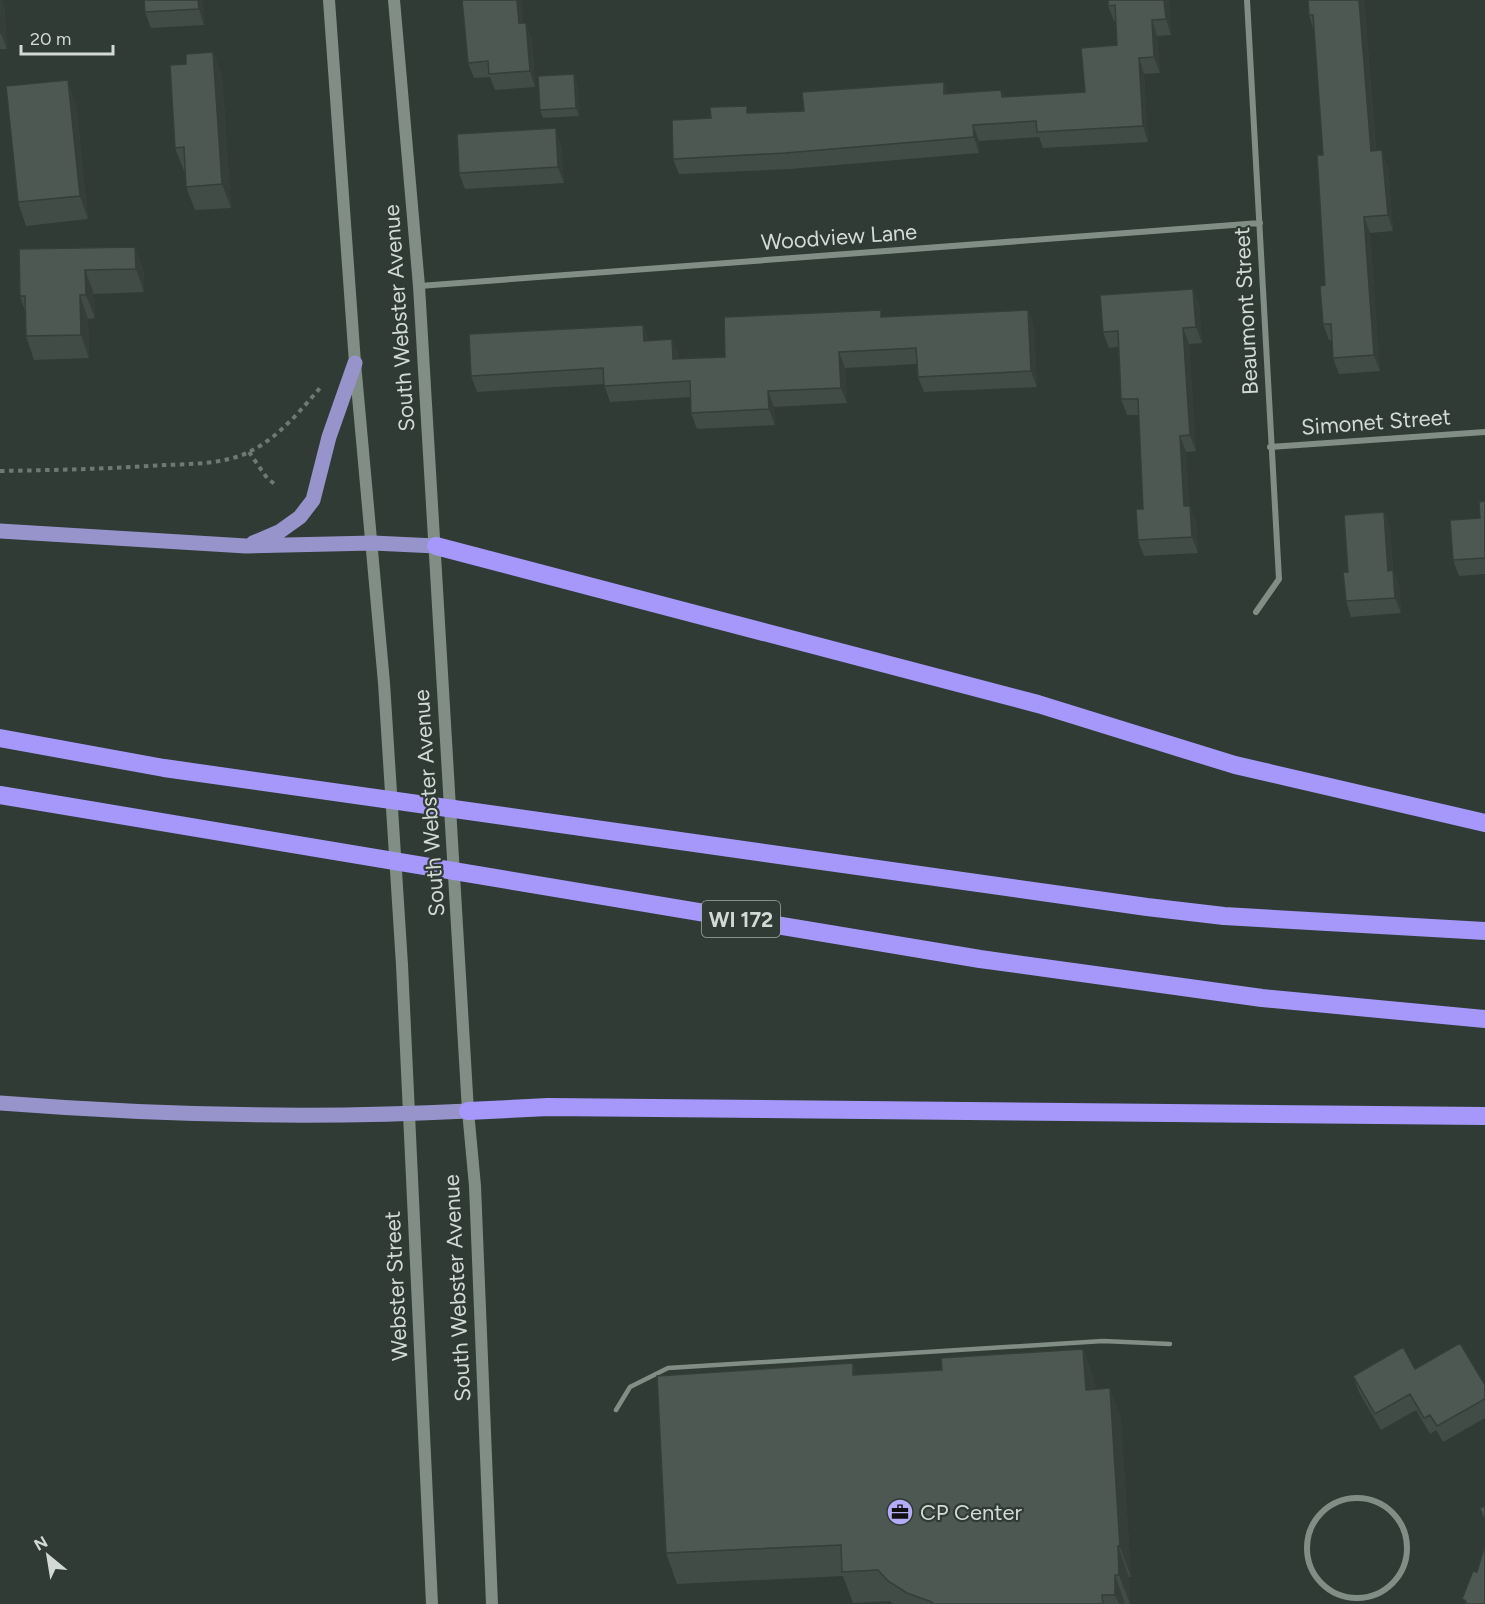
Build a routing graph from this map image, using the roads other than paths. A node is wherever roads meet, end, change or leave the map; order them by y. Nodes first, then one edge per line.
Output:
1 (329, 0) edge
2 (394, 0) edge
3 (1247, 0) edge
4 (1260, 223) junction
5 (419, 286) junction
6 (356, 363) junction
7 (1485, 432) edge
8 (1270, 447) junction
9 (0, 531) edge
10 (373, 543) junction
11 (246, 546) junction
12 (436, 546) junction
13 (1256, 612) dead end
14 (0, 738) edge
15 (0, 795) edge
16 (1485, 823) edge
17 (1485, 931) edge
18 (402, 965) joint
19 (1485, 1019) edge
20 (0, 1103) edge
21 (468, 1111) junction
22 (409, 1114) junction
23 (1485, 1116) edge
24 (1170, 1344) dead end
25 (616, 1410) dead end
26 (1354, 1601) edge
27 (432, 1604) edge
28 (492, 1604) edge

1 - 6 main road, South Webster Avenue
2 - 5 main road, South Webster Avenue
3 - 4 street, Beaumont Street
4 - 5 street, Woodview Lane
4 - 8 street, Beaumont Street
5 - 12 main road, South Webster Avenue
6 - 10 main road, South Webster Avenue
6 - 11 main road
7 - 8 street, Simonet Street
8 - 13 street, Beaumont Street
9 - 11 main road
10 - 11 main road
10 - 12 main road
10 - 18 main road, South Webster Avenue
12 - 16 highway
12 - 21 main road, South Webster Avenue
14 - 17 highway
15 - 19 highway, WI 172
18 - 22 main road, Webster Street
20 - 22 main road
21 - 22 main road
21 - 23 highway
21 - 28 main road, South Webster Avenue
22 - 27 main road, Webster Street
24 - 25 lane
26 - 26 street

